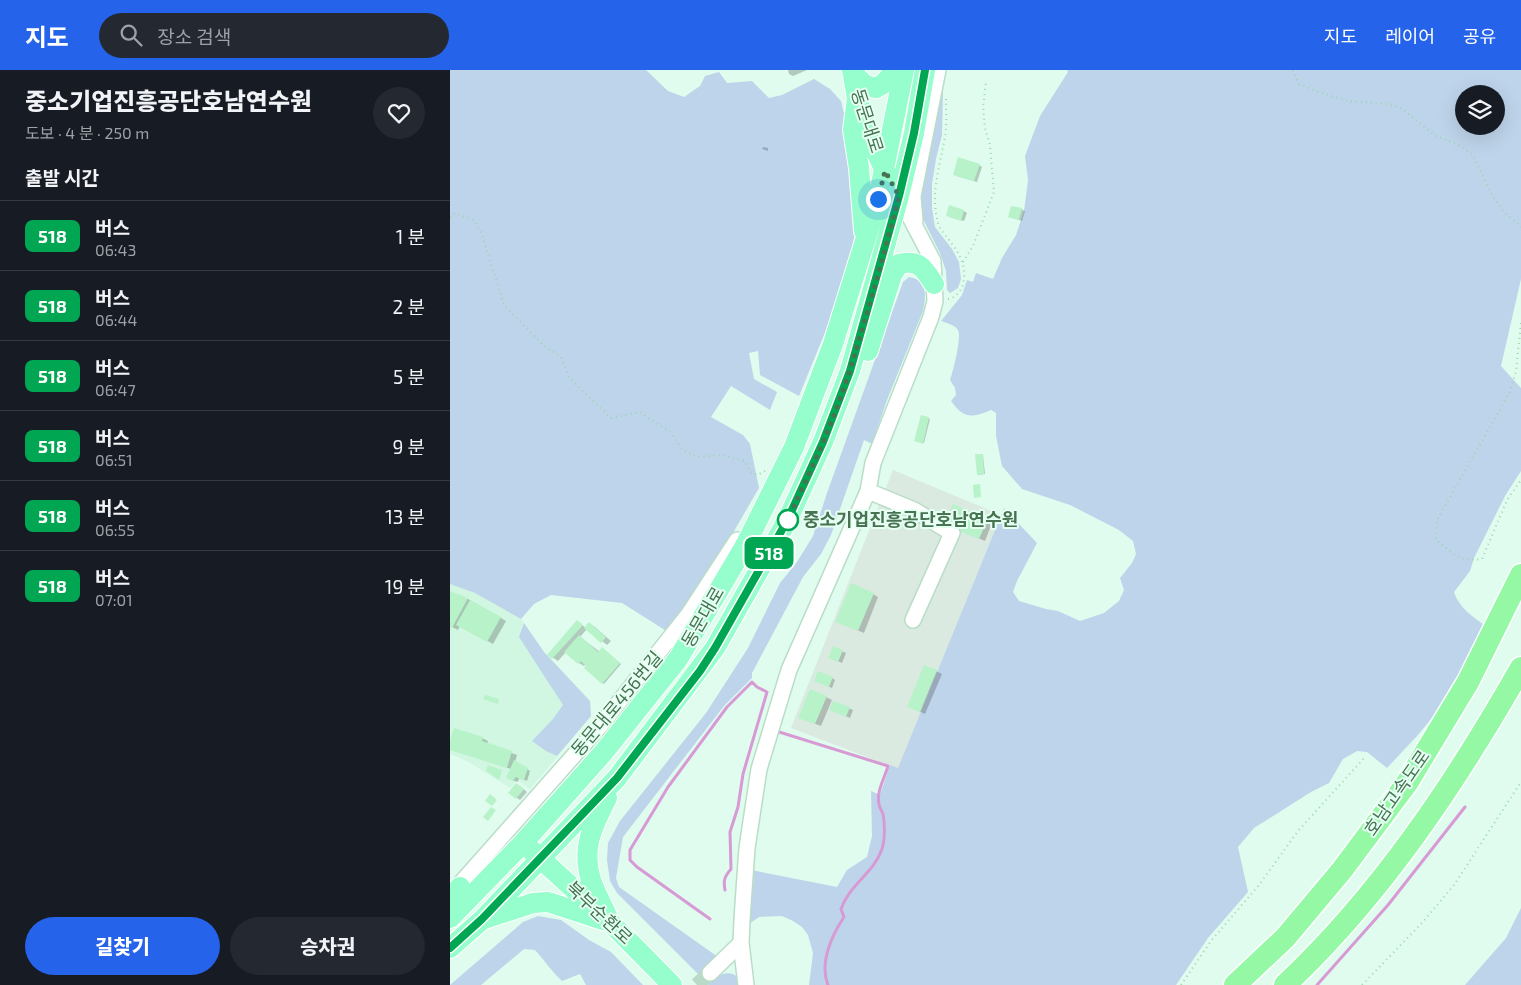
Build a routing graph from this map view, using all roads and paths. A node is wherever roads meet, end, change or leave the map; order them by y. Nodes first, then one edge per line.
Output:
1 (896, 70) edge
2 (904, 70) edge
3 (925, 70) edge
4 (938, 70) edge
5 (1293, 70) edge
6 (852, 72) edge
7 (986, 82) dead end
8 (857, 98) junction
9 (946, 99) dead end
10 (885, 171) junction
11 (899, 196) junction
12 (450, 217) edge
13 (1521, 227) edge
14 (916, 228) junction
15 (866, 241) junction
16 (963, 262) junction
17 (935, 293) junction
18 (1521, 323) edge
19 (850, 371) junction
20 (804, 416) junction
21 (774, 466) junction
22 (1521, 480) edge
23 (868, 491) junction
24 (1521, 575) edge
25 (913, 620) dead end
26 (1521, 668) edge
27 (1366, 756) dead end
28 (617, 778) junction
29 (1521, 782) edge
30 (522, 844) junction
31 (541, 859) junction
32 (453, 894) edge
33 (450, 918) edge
34 (482, 919) junction
35 (610, 922) junction
36 (742, 943) junction
37 (450, 948) edge
38 (710, 973) tunnel mouth
39 (672, 985) edge
40 (746, 985) edge
41 (1181, 985) edge
42 (1235, 985) edge
43 (1284, 985) edge
44 (1362, 985) edge

1 - 6 main road
2 - 10 main road, 동문대로
3 - 11 main road, 동문대로
4 - 14 street
5 - 13 path
6 - 8 main road, 동문대로
7 - 16 path
8 - 10 main road, 동문대로
8 - 15 main road
9 - 16 path
10 - 11 main road, 동문대로
10 - 15 main road, 동문대로
11 - 14 street
11 - 19 main road, 동문대로
12 - 21 path
14 - 17 street
15 - 20 main road, 동문대로
16 - 17 path
17 - 19 main road
17 - 23 street
18 - 22 path
19 - 28 main road, 동문대로
20 - 21 street, 동문대로456번길
20 - 30 main road, 동문대로
21 - 32 street, 동문대로456번길
23 - 25 street
23 - 36 street
24 - 42 highway, 호남고속도로
26 - 43 highway, 호남고속도로
27 - 41 path
28 - 31 main road, 동문대로
28 - 35 main road
29 - 44 path
30 - 31 main road, 북부순환로
30 - 33 main road, 동문대로
31 - 34 main road, 동문대로
31 - 35 main road, 북부순환로
34 - 35 main road
34 - 37 main road, 동문대로
35 - 39 main road, 북부순환로
36 - 38 street
36 - 40 street

